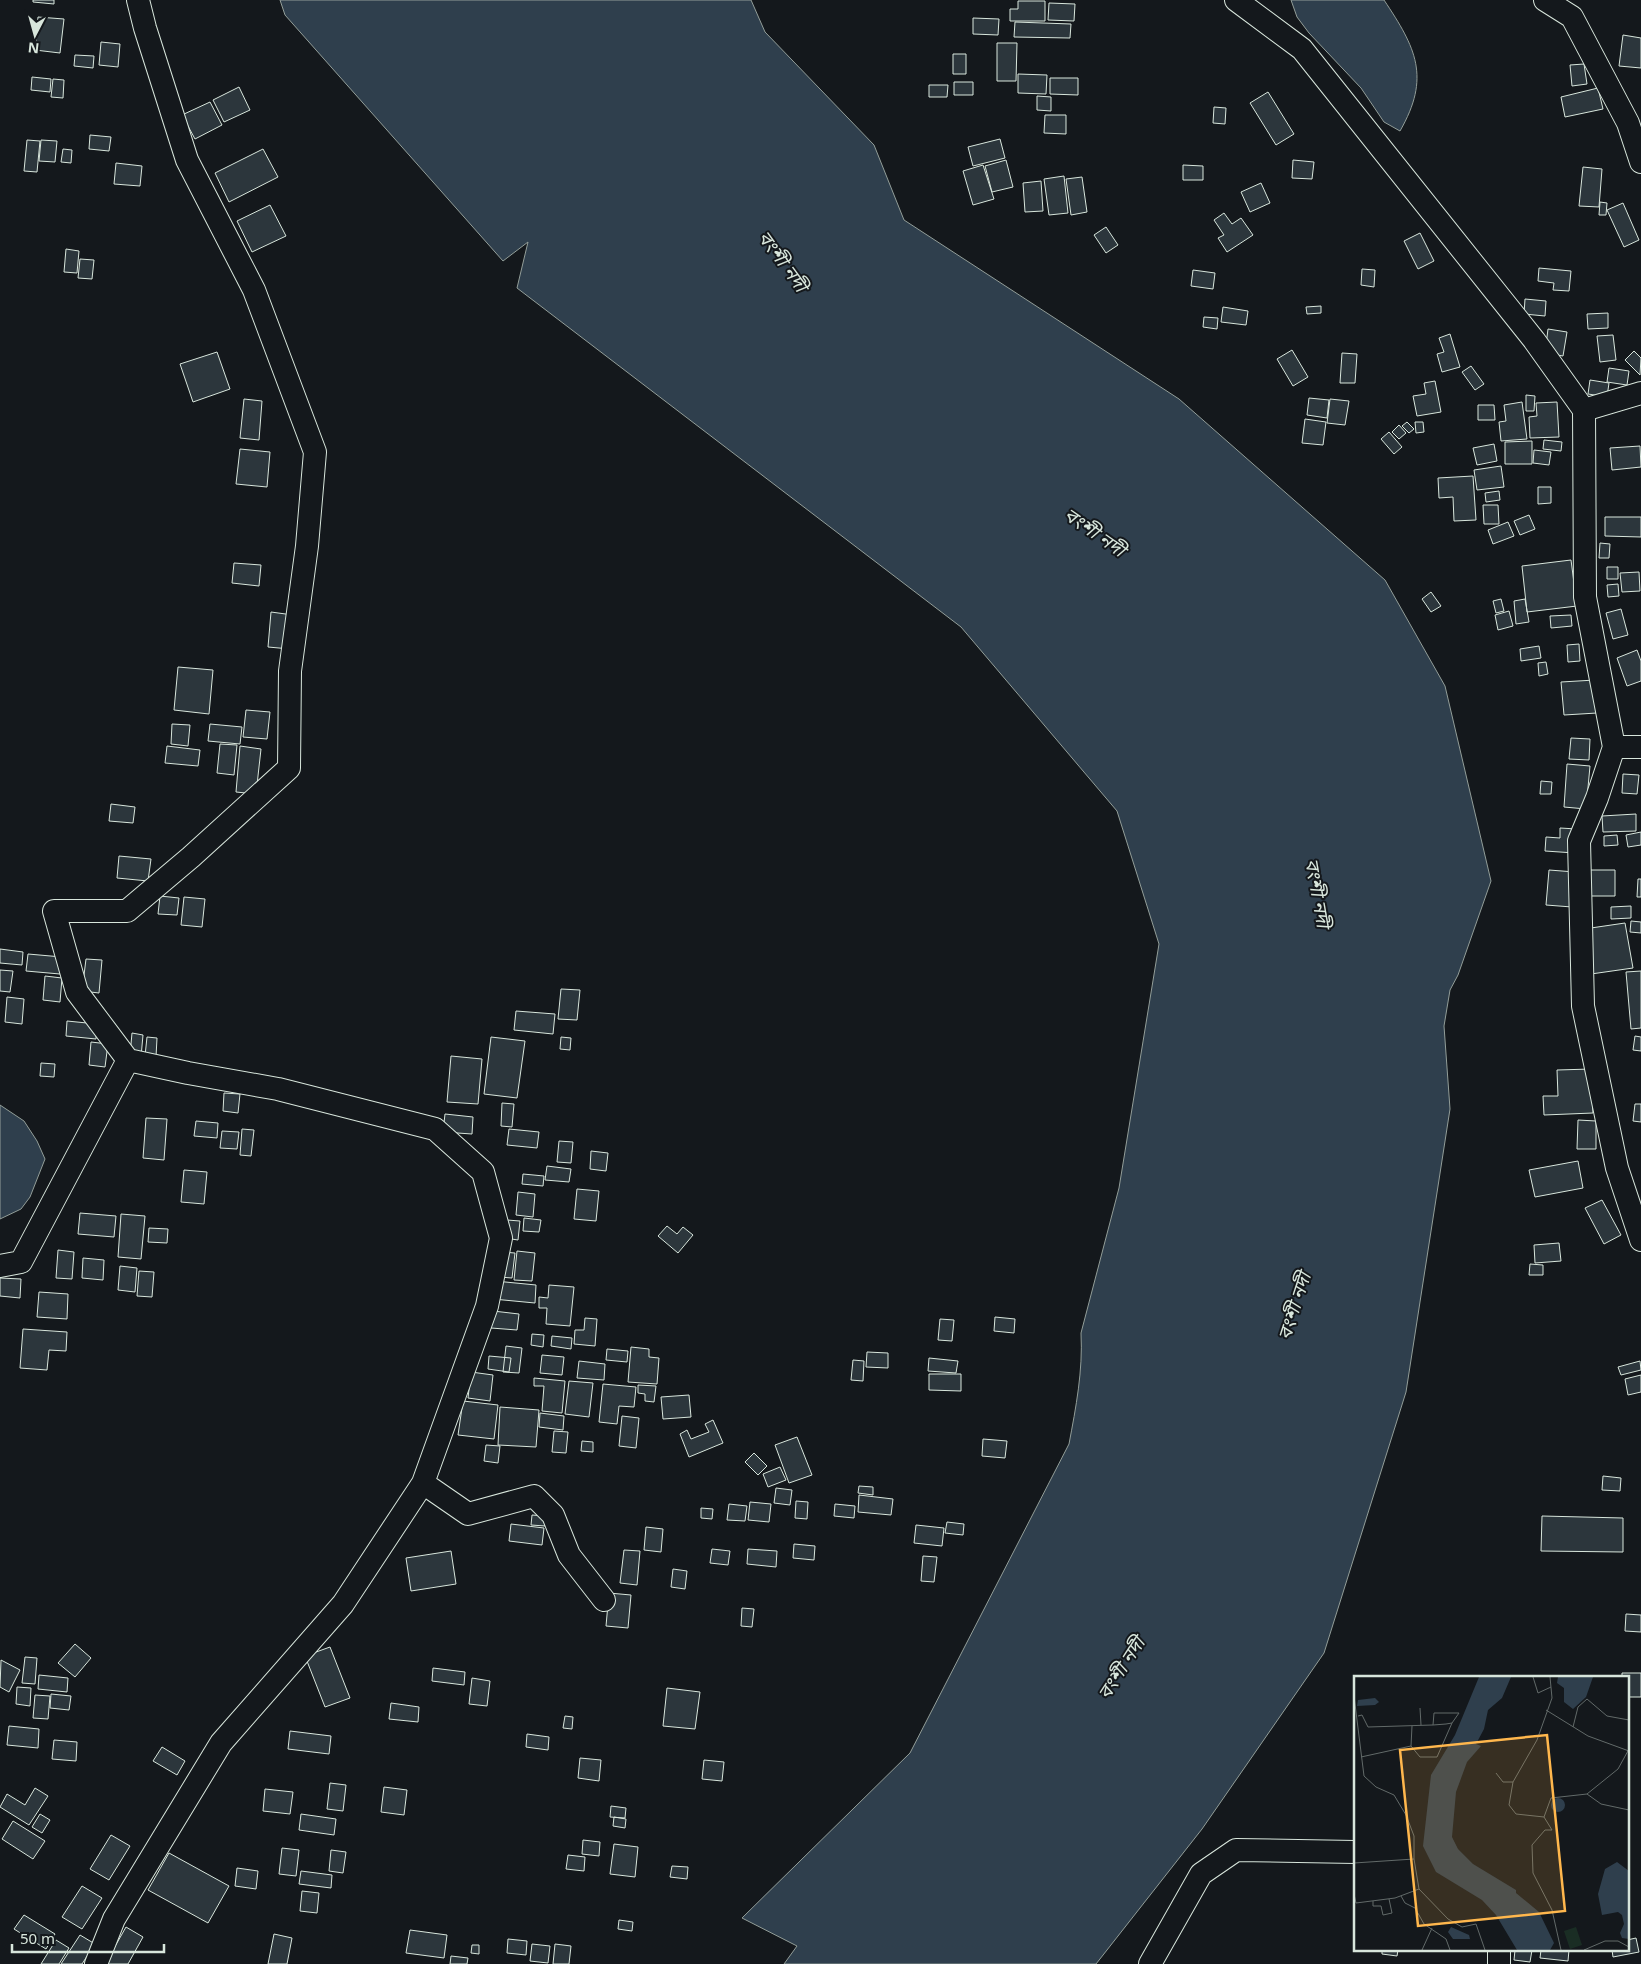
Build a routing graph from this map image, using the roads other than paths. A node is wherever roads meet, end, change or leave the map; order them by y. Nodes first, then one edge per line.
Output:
1 (138, 0) edge
2 (1236, 0) edge
3 (1545, 0) edge
4 (1641, 162) edge
5 (1641, 393) edge
6 (1584, 410) junction
7 (1614, 747) junction
8 (1641, 747) edge
9 (128, 1060) junction
10 (1641, 1240) edge
11 (0, 1266) edge
12 (423, 1483) junction
13 (604, 1600) dead end
14 (1354, 1852) edge
15 (96, 1964) edge
16 (1150, 1964) edge

1 - 9 street
2 - 6 street
3 - 4 street
5 - 6 street
6 - 7 street
7 - 8 street
7 - 10 street
9 - 11 street
9 - 12 street
12 - 13 street
12 - 15 street
14 - 16 street

